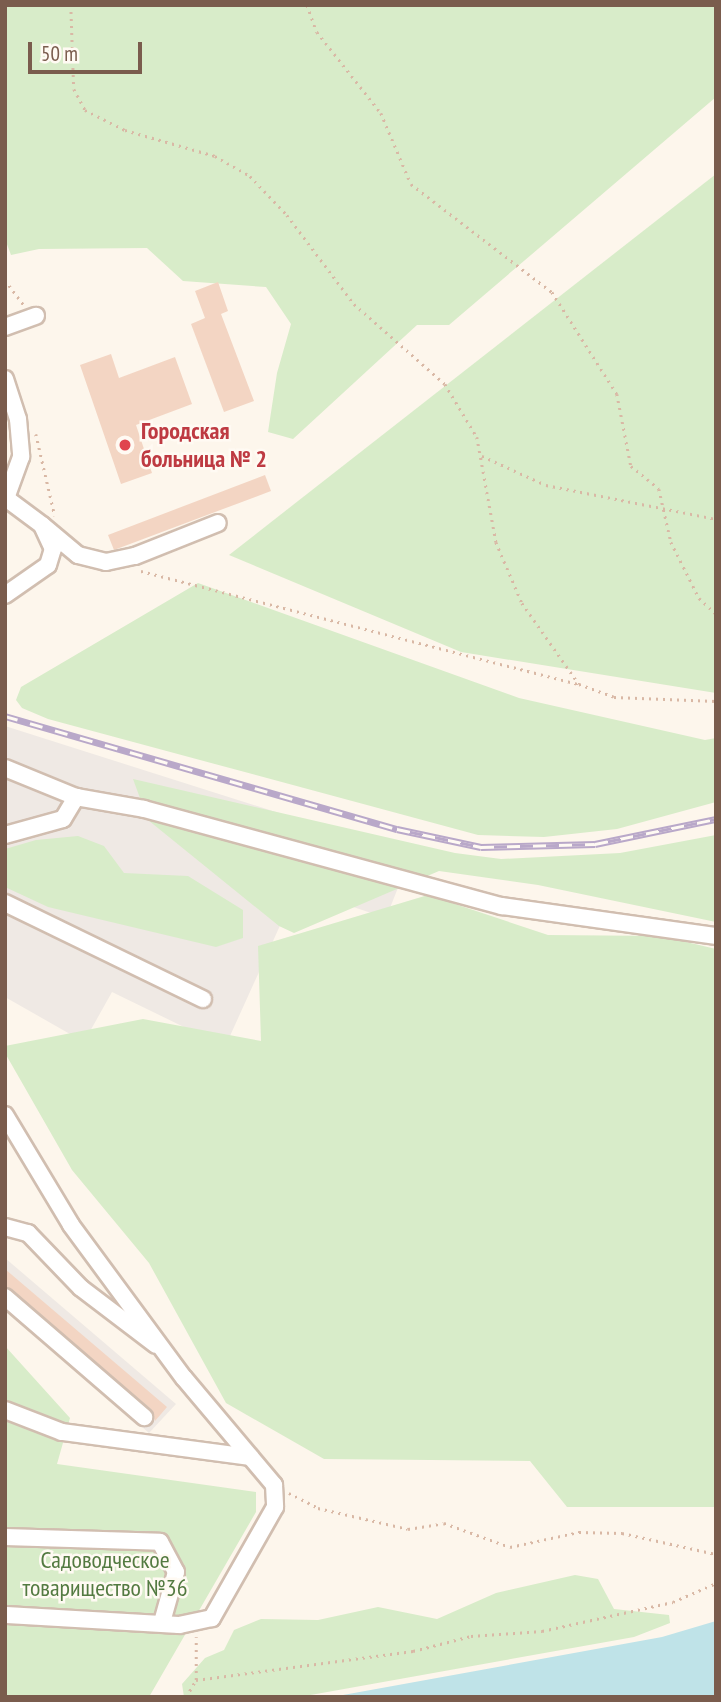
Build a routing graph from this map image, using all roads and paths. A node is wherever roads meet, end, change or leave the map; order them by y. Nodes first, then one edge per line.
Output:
1 (71, 5) edge
2 (307, 5) edge
3 (5, 280) edge
4 (36, 316) joint
5 (5, 327) edge
6 (5, 379) edge
7 (35, 428) dead end
8 (482, 456) junction
9 (6, 500) edge
10 (663, 509) junction
11 (716, 519) edge
12 (49, 522) junction
13 (218, 523) dead end
14 (132, 568) dead end
15 (5, 595) edge
16 (716, 614) edge
17 (579, 684) junction
18 (716, 701) edge
19 (5, 768) edge
20 (76, 797) junction
21 (5, 835) edge
22 (5, 903) edge
23 (716, 936) edge
24 (202, 999) dead end
25 (5, 1115) edge
26 (5, 1227) edge
27 (5, 1297) edge
28 (164, 1351) junction
29 (5, 1410) edge
30 (144, 1417) dead end
31 (250, 1457) junction
32 (274, 1485) junction
33 (5, 1537) edge
34 (716, 1554) edge
35 (716, 1583) edge
36 (5, 1615) edge
37 (162, 1622) junction
38 (197, 1623) junction
39 (196, 1680) junction
40 (186, 1697) edge

1 - 8 path
2 - 10 path
3 - 4 path
4 - 5 street
6 - 9 street
7 - 12 path
8 - 10 path
8 - 17 path
9 - 12 street
10 - 11 path
10 - 16 path
12 - 13 street
12 - 15 street
14 - 17 path
17 - 18 path
19 - 20 street
20 - 21 street
20 - 23 street
22 - 24 street
25 - 28 street
26 - 28 street
27 - 30 street
28 - 31 street
29 - 31 street
31 - 32 street
32 - 34 path
32 - 38 street
33 - 37 street
35 - 39 path
36 - 37 street
37 - 38 street
38 - 39 path
39 - 40 path

